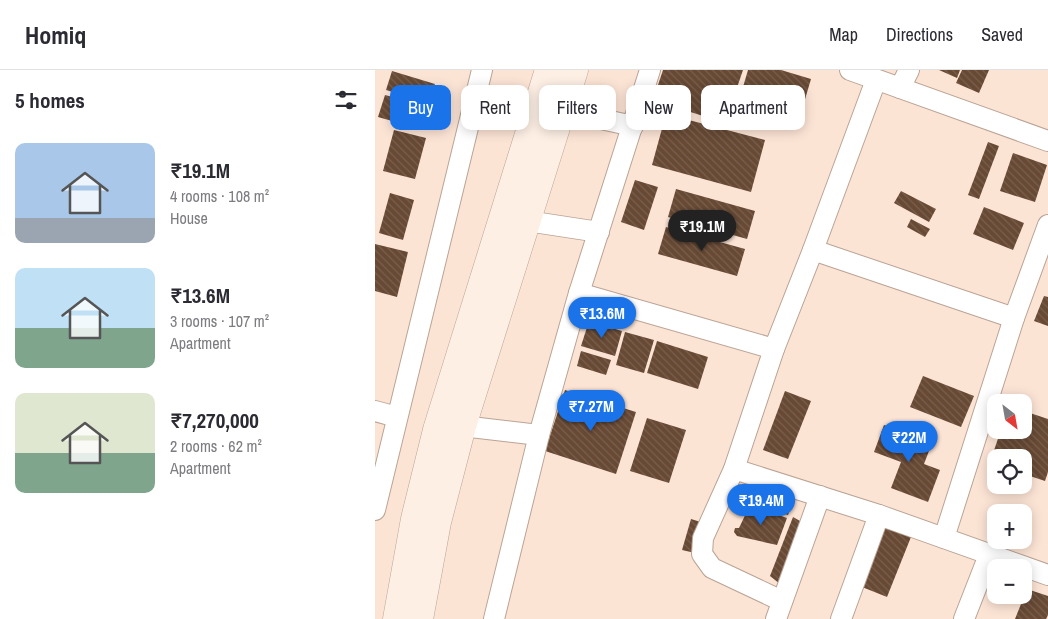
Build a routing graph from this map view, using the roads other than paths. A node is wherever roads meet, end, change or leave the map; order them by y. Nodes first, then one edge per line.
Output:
1 (482, 70) edge
2 (549, 70) edge
3 (574, 70) edge
4 (650, 70) edge
5 (850, 70) edge
6 (909, 70) edge
7 (876, 80) junction
8 (569, 85) edge
9 (645, 85) edge
10 (900, 88) junction
11 (554, 130) edge
12 (632, 130) edge
13 (1048, 141) edge
14 (527, 221) junction
15 (1048, 225) edge
16 (599, 232) junction
17 (813, 250) junction
18 (579, 293) junction
19 (1014, 318) junction
20 (774, 349) junction
21 (375, 411) edge
22 (397, 417) junction
23 (462, 426) junction
24 (539, 435) junction
25 (734, 469) junction
26 (820, 496) junction
27 (375, 510) edge
28 (879, 515) junction
29 (944, 538) junction
30 (989, 555) junction
31 (1048, 575) edge
32 (779, 610) edge
33 (397, 619) edge
34 (419, 619) edge
35 (494, 619) edge
36 (841, 619) edge
37 (963, 619) edge

1 - 22 street
2 - 33 main road
3 - 8 main road
4 - 9 street
5 - 7 street
6 - 10 street
7 - 10 street
7 - 17 street
10 - 13 street
11 - 14 main road
12 - 16 street
14 - 16 street
14 - 23 main road
15 - 19 street
16 - 18 street
17 - 19 street
17 - 20 street
18 - 20 street
18 - 24 street
19 - 29 street
20 - 25 street
21 - 22 street
22 - 27 street
23 - 24 street
23 - 34 main road
24 - 35 street
25 - 26 street
25 - 32 street
26 - 28 street
26 - 32 street
28 - 29 street
28 - 36 street
29 - 30 street
30 - 31 street
30 - 37 street

